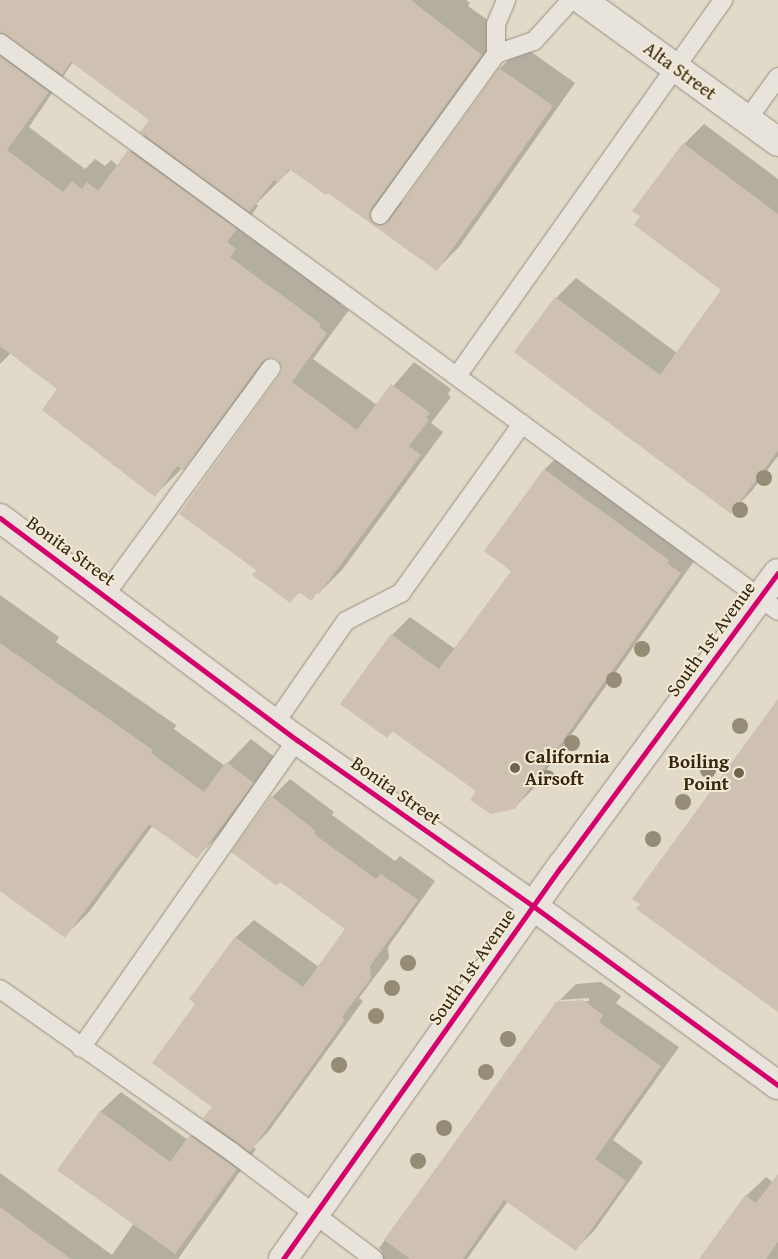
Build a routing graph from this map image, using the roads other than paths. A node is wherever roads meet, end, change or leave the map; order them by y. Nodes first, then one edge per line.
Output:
1 (506, 0) edge
2 (571, 0) edge
3 (582, 0) edge
4 (723, 0) edge
5 (0, 43) edge
6 (496, 54) junction
7 (676, 66) junction
8 (778, 77) edge
9 (747, 120) junction
10 (778, 142) edge
11 (380, 215) dead end
12 (271, 368) dead end
13 (457, 376) junction
14 (522, 424) junction
15 (0, 518) edge
16 (778, 573) edge
17 (105, 595) junction
18 (769, 604) edge
19 (274, 723) junction
20 (297, 740) junction
21 (533, 906) junction
22 (0, 990) edge
23 (81, 1048) junction
24 (778, 1085) edge
25 (315, 1217) junction
26 (283, 1259) edge
27 (374, 1259) edge

1 - 6 lane
2 - 6 lane
3 - 7 street, Alta Street
4 - 7 lane
5 - 13 lane
6 - 11 lane
7 - 9 street, Alta Street
7 - 13 lane
8 - 9 lane
9 - 10 street, Alta Street
12 - 17 lane
13 - 14 lane
14 - 18 lane
14 - 19 lane
15 - 17 street, Bonita Street
16 - 18 street, South 1st Avenue
17 - 19 street, Bonita Street
18 - 21 street, South 1st Avenue
19 - 20 street, Bonita Street
20 - 21 street, Bonita Street
20 - 23 lane
21 - 24 street, Bonita Street
21 - 25 street, South 1st Avenue
22 - 23 lane
23 - 25 lane
25 - 26 street, South 1st Avenue
25 - 27 lane

